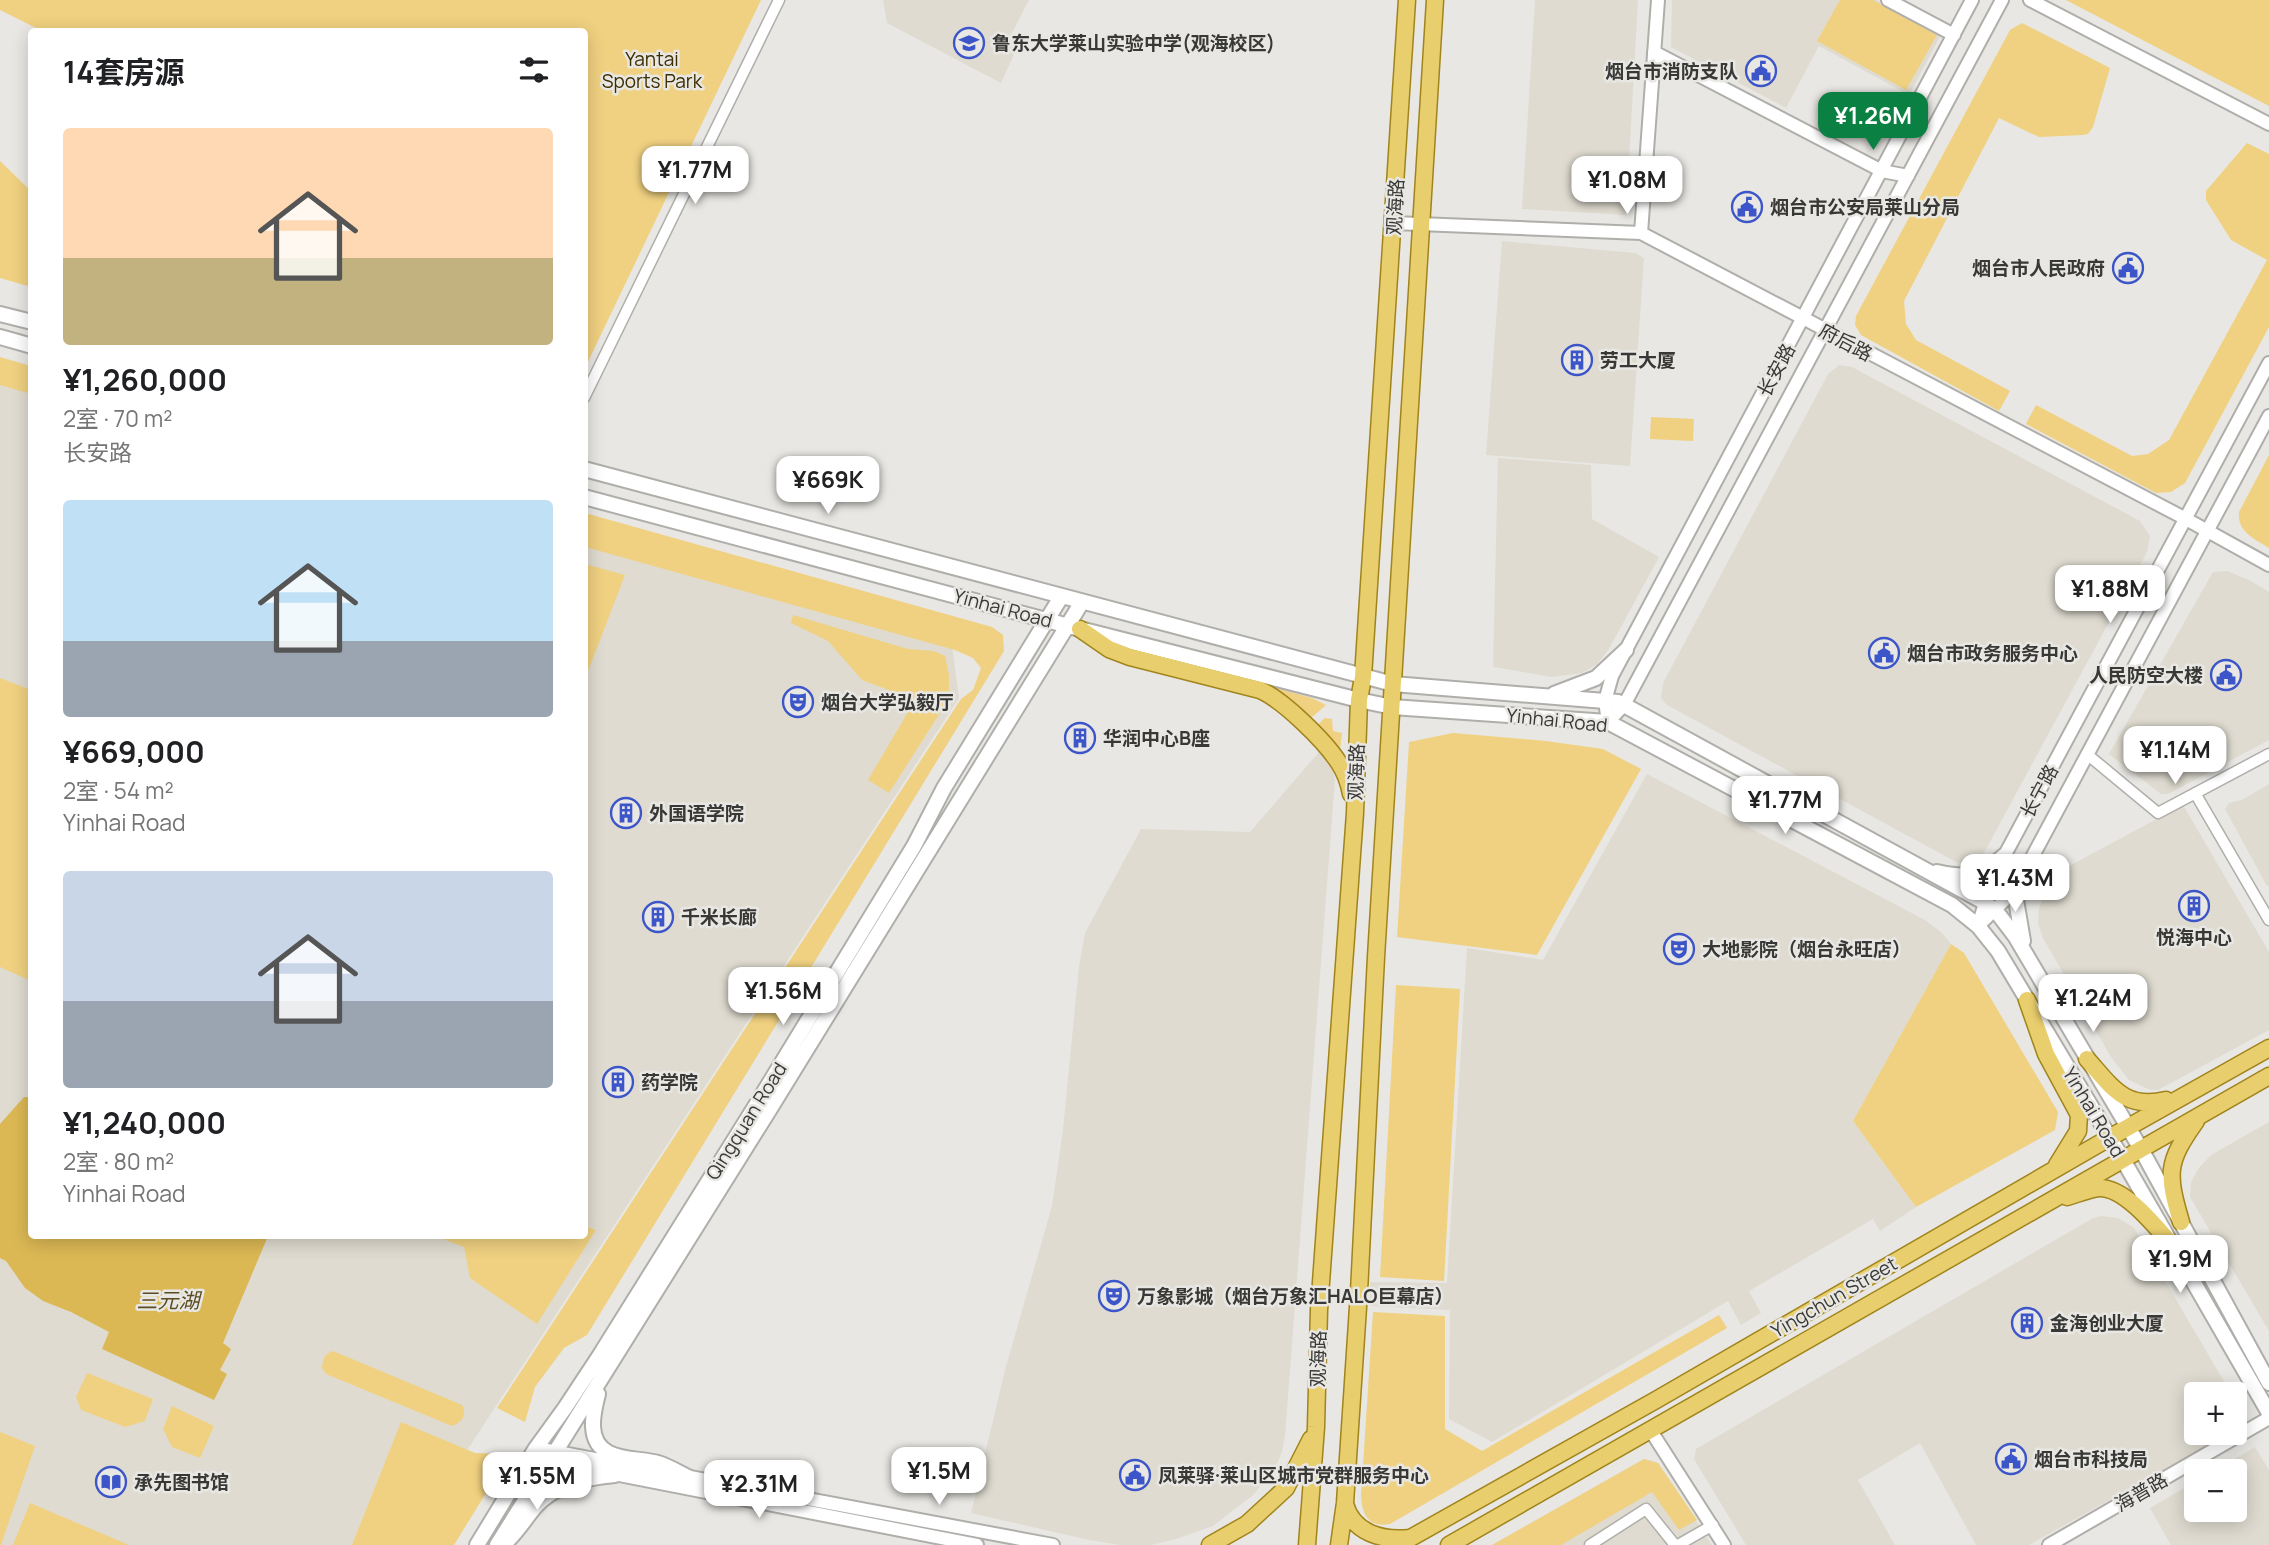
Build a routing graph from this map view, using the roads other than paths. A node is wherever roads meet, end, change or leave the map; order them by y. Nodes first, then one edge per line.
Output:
1 (779, 0) edge
2 (1407, 0) edge
3 (1435, 0) edge
4 (1658, 0) edge
5 (1888, 0) edge
6 (1972, 0) edge
7 (2002, 0) edge
8 (2030, 0) edge
9 (1954, 35) junction
10 (1654, 51) junction
11 (2269, 124) edge
12 (1882, 171) junction
13 (1908, 176) junction
14 (1394, 223) junction
15 (1422, 224) junction
16 (1641, 233) junction
17 (0, 314) edge
18 (1803, 319) junction
19 (28, 321) edge
20 (1826, 332) junction
21 (0, 337) edge
22 (28, 345) edge
23 (2269, 363) edge
24 (588, 390) edge
25 (2269, 416) edge
26 (588, 470) edge
27 (588, 499) edge
28 (2186, 519) junction
29 (2207, 531) junction
30 (2269, 565) edge
31 (1061, 597) junction
32 (1082, 602) junction
33 (1048, 620) junction
34 (1074, 628) junction
35 (1635, 633) junction
36 (1657, 644) junction
37 (1626, 650) junction
38 (1363, 677) junction
39 (1393, 684) junction
40 (1548, 696) junction
41 (2090, 696) junction
42 (1359, 700) junction
43 (1605, 701) junction
44 (1624, 705) junction
45 (1392, 707) junction
46 (2113, 708) junction
47 (1608, 722) junction
48 (2269, 754) edge
49 (2088, 755) junction
50 (2195, 793) junction
51 (1354, 813) junction
52 (2016, 833) junction
53 (2039, 844) junction
54 (2005, 855) junction
55 (1925, 870) junction
56 (2022, 877) junction
57 (1990, 906) junction
58 (2269, 920) edge
59 (1978, 926) junction
60 (2029, 959) junction
61 (2026, 1000) junction
62 (2269, 1048) edge
63 (2087, 1059) junction
64 (2269, 1076) edge
65 (2182, 1097) junction
66 (2199, 1116) junction
67 (2127, 1127) junction
68 (2109, 1138) junction
69 (2141, 1149) junction
70 (2122, 1158) junction
71 (2053, 1170) junction
72 (2044, 1203) junction
73 (2181, 1223) junction
74 (2172, 1245) junction
75 (602, 1380) junction
76 (2269, 1383) edge
77 (2269, 1416) edge
78 (1316, 1427) junction
79 (1651, 1431) junction
80 (536, 1448) junction
81 (551, 1456) junction
82 (615, 1475) junction
83 (688, 1477) junction
84 (1345, 1503) junction
85 (1713, 1525) junction
86 (1404, 1542) edge
87 (477, 1545) edge
88 (497, 1545) edge
89 (503, 1545) edge
90 (977, 1545) edge
91 (1053, 1545) edge
92 (1210, 1545) edge
93 (1307, 1545) edge
94 (1339, 1545) edge
95 (1449, 1545) edge
96 (1590, 1545) edge
97 (1676, 1545) edge
98 (1724, 1545) edge
99 (2049, 1545) edge

1 - 24 street
2 - 14 main road, 观海路
3 - 15 main road, 观海路
4 - 10 street
5 - 9 street
6 - 9 street, 长安路
7 - 13 street
8 - 11 street
9 - 12 street, 长安路
10 - 12 street
10 - 16 street
12 - 13 street
12 - 18 street, 长安路
13 - 20 street
14 - 15 street, 府后路
14 - 38 main road, 观海路
15 - 16 street, 府后路
15 - 39 main road, 观海路
16 - 18 street, 府后路
17 - 19 main road
18 - 20 street, 府后路
18 - 35 street, 长安路
20 - 28 street, 府后路
20 - 36 street
21 - 22 main road
23 - 28 street, 长宁路
25 - 29 street, 长宁路
26 - 31 main road, Yinhai Road
27 - 33 main road, Yinhai Road
28 - 29 street, 府后路
28 - 41 street, 长宁路
29 - 30 street, 府后路
29 - 46 street, 长宁路
31 - 32 main road, Yinhai Road
31 - 33 main road, Qingquan Road
32 - 34 main road, Qingquan Road
32 - 38 main road, Yinhai Road
33 - 34 main road, Yinhai Road
33 - 80 main road, Qingquan Road
34 - 42 main road, Yinhai Road
34 - 51 main road
34 - 75 main road, Qingquan Road
35 - 36 street
35 - 37 street, 长安路
36 - 44 street
37 - 40 main road
37 - 43 street, 长安路
38 - 39 main road, Yinhai Road
38 - 42 main road, 观海路
39 - 40 main road, Yinhai Road
39 - 45 main road, 观海路
40 - 43 main road, Yinhai Road
41 - 46 street
41 - 52 street, 长宁路
42 - 45 main road, Yinhai Road
42 - 51 main road, 观海路
43 - 44 main road, Yinhai Road
43 - 47 street, 长安路
44 - 47 street
44 - 55 main road, Yinhai Road
45 - 47 main road, Yinhai Road
45 - 84 main road, 观海路
46 - 49 street, 长宁路
47 - 59 main road, Yinhai Road
48 - 50 street
49 - 50 street
49 - 53 street, 长宁路
50 - 58 street
51 - 78 main road, 观海路
52 - 53 street
52 - 54 street, 长宁路
53 - 56 street, 长宁路
54 - 55 main road
54 - 57 street, 长宁路
55 - 57 main road, Yinhai Road
56 - 57 street, 长宁路
56 - 60 main road
57 - 59 street, 长宁路
57 - 60 main road, Yinhai Road
59 - 61 main road, Yinhai Road
60 - 63 main road, Yinhai Road
61 - 68 main road, Yinhai Road
61 - 71 main road
62 - 65 main road, Yingchun Street
63 - 65 main road
63 - 67 main road, Yinhai Road
64 - 66 main road, Yingchun Street
65 - 67 main road, Yingchun Street
66 - 69 main road, Yingchun Street
66 - 73 main road
67 - 68 main road, Yingchun Street
67 - 69 main road, Yinhai Road
68 - 70 main road, Yinhai Road
68 - 71 main road, Yingchun Street
69 - 70 main road, Yingchun Street
69 - 73 main road, Yinhai Road
70 - 72 main road, Yingchun Street
70 - 74 main road, Yinhai Road
71 - 86 main road, Yingchun Street
72 - 74 main road
72 - 79 main road, Yingchun Street
73 - 76 main road, Yinhai Road
74 - 77 main road, Yinhai Road
75 - 81 main road, Qingquan Road
75 - 83 main road
77 - 99 street, 海普路
78 - 92 main road
78 - 93 main road, 观海路
79 - 85 street
79 - 95 main road, Yingchun Street
80 - 81 street
80 - 87 main road, Qingquan Road
81 - 82 street
81 - 83 street
81 - 88 main road, Qingquan Road
82 - 89 main road
82 - 90 street
83 - 91 street
84 - 86 main road
84 - 94 main road, 观海路
85 - 97 street
85 - 98 street
96 - 97 street

